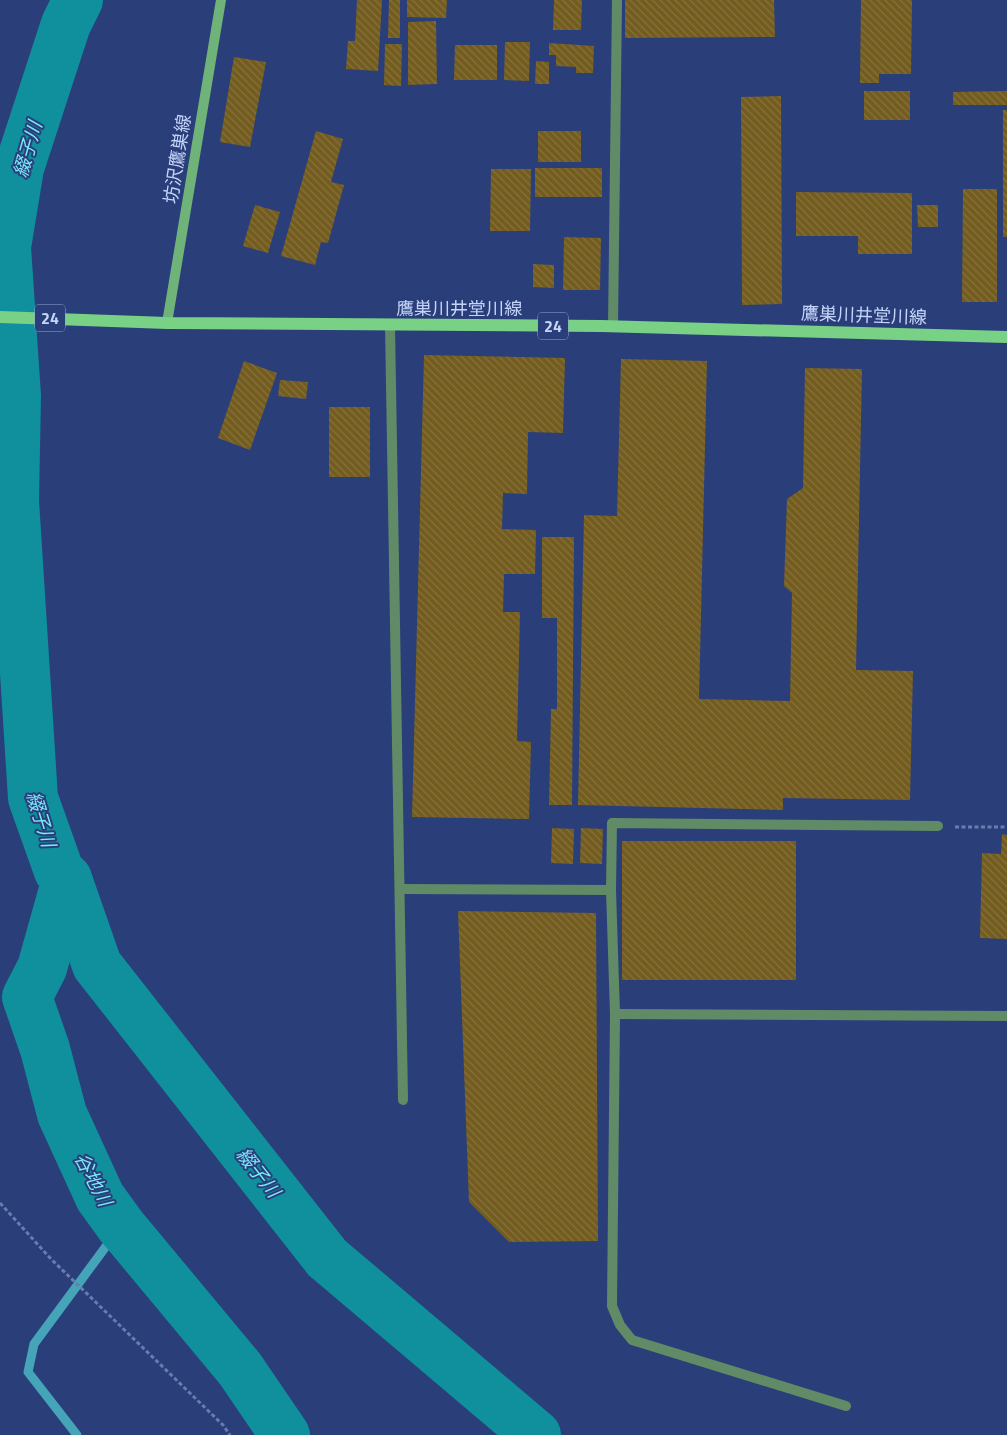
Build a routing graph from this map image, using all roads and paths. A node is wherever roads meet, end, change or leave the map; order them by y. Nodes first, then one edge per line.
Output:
1 (221, 0) edge
2 (617, 0) edge
3 (0, 317) edge
4 (167, 323) junction
5 (390, 325) junction
6 (613, 327) junction
7 (1007, 337) edge
8 (938, 826) joint
9 (1007, 827) edge
10 (400, 889) junction
11 (611, 890) junction
12 (615, 1014) junction
13 (1007, 1016) edge
14 (404, 1100) dead end
15 (0, 1203) edge
16 (846, 1406) dead end
17 (230, 1435) edge

1 - 4 main road, 坊沢鷹巣線
2 - 6 street
3 - 4 main road, 鷹巣川井堂川線 / 24
4 - 5 main road, 鷹巣川井堂川線 / 24
5 - 6 main road, 鷹巣川井堂川線 / 24
5 - 10 street
6 - 7 main road, 鷹巣川井堂川線 / 24
8 - 9 path
8 - 11 street
10 - 11 street
10 - 14 street
11 - 12 street
12 - 13 street
12 - 16 street
15 - 17 path

